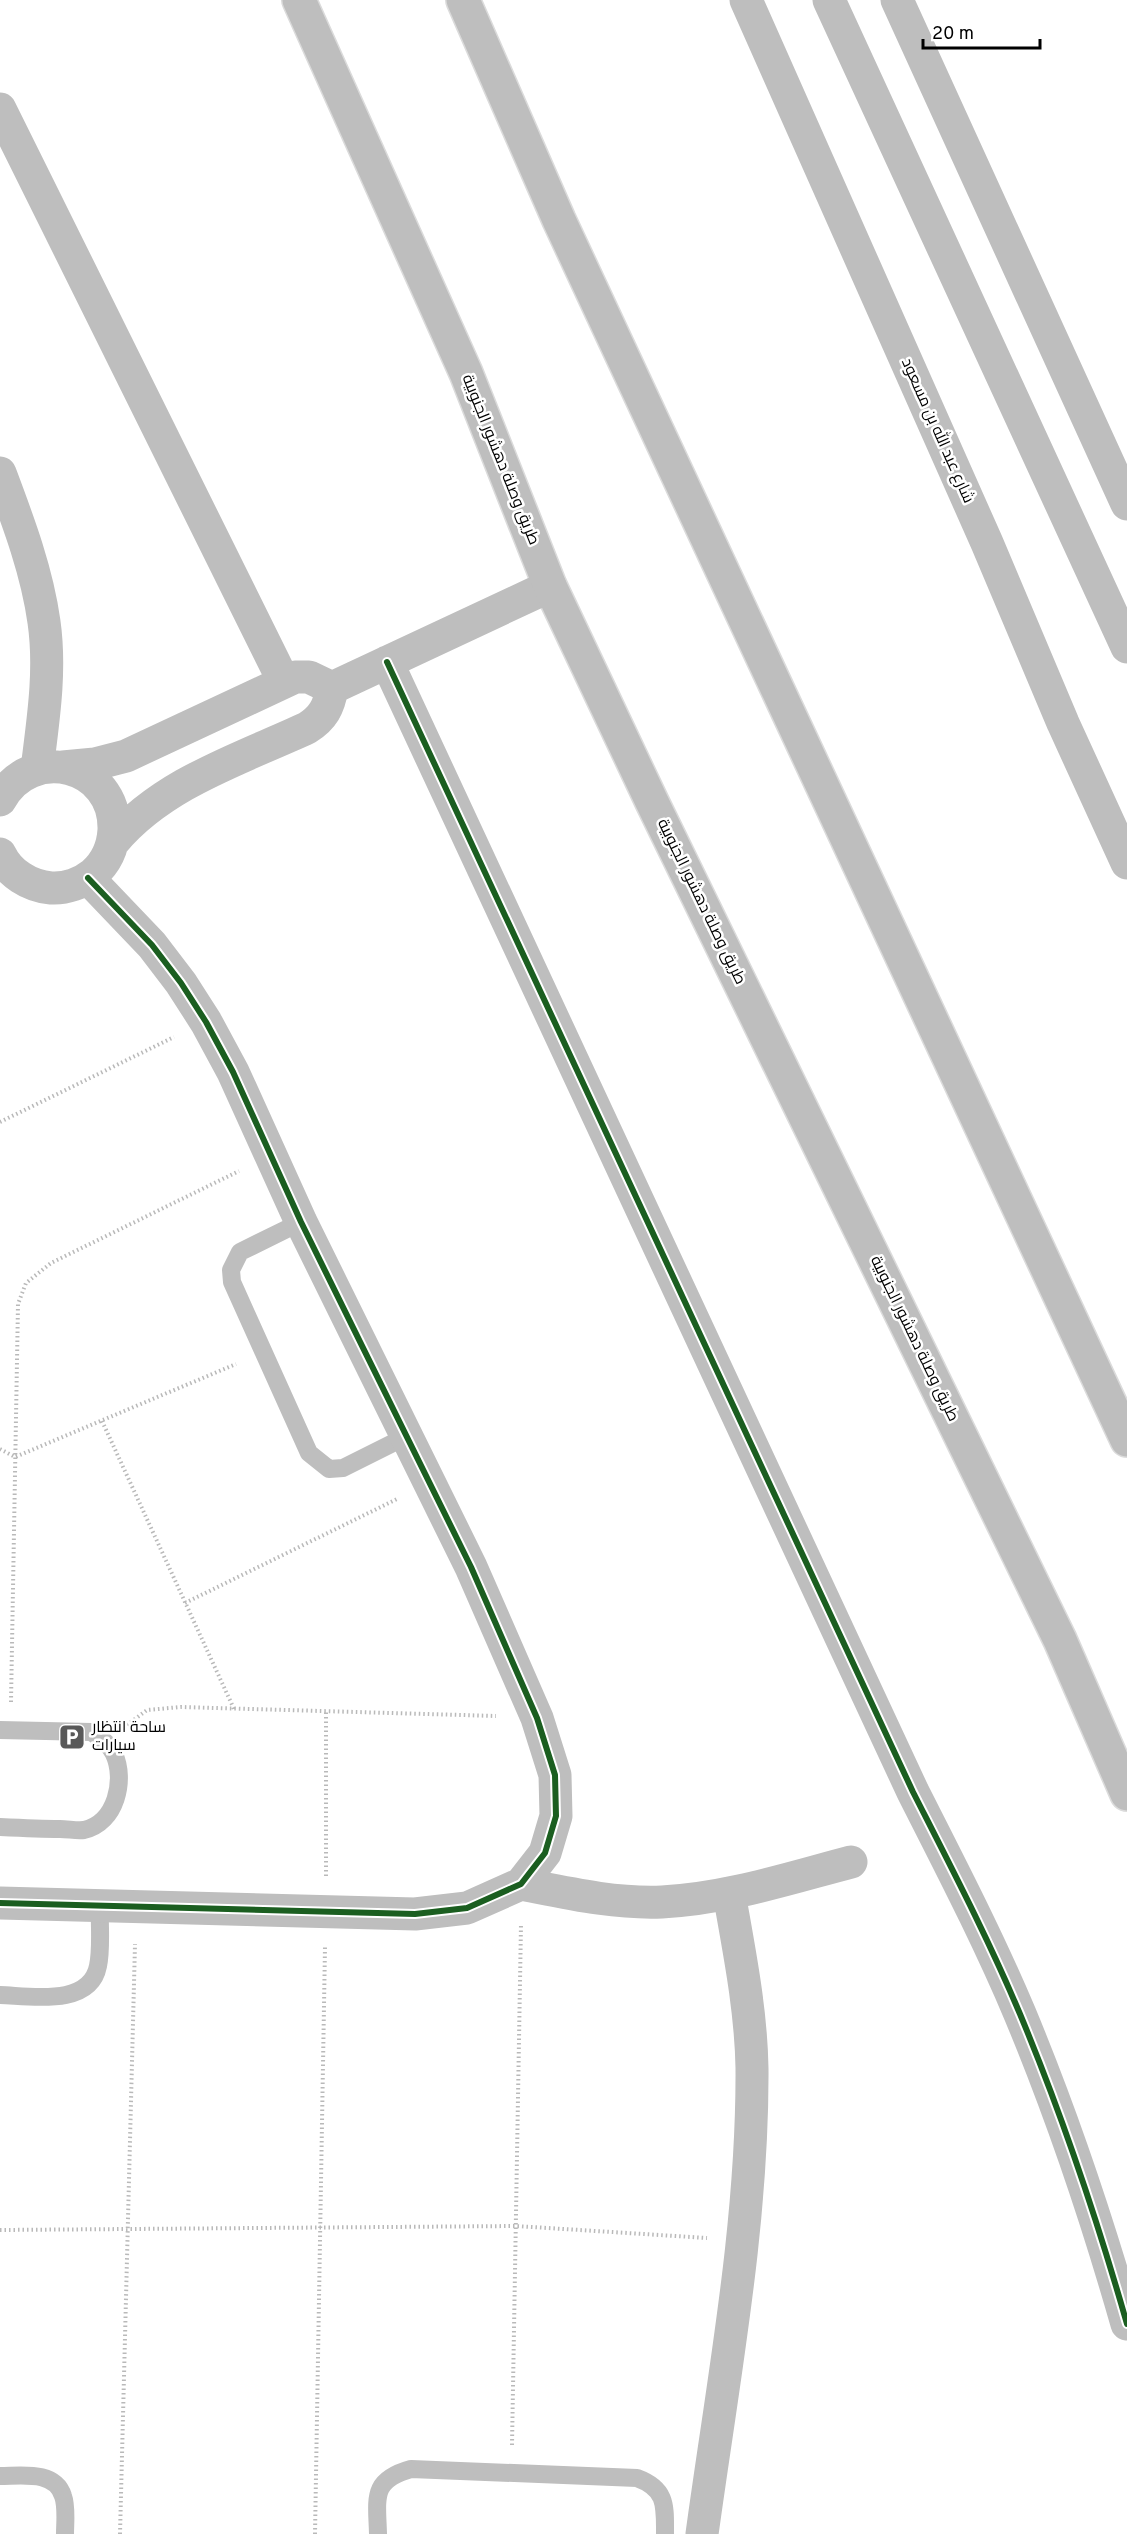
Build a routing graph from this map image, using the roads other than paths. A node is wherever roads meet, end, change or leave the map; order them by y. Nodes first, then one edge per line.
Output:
1 (299, 0) edge
2 (463, 0) edge
3 (746, 0) edge
4 (829, 0) edge
5 (897, 0) edge
6 (0, 109) edge
7 (0, 473) edge
8 (1127, 504) edge
9 (550, 586) junction
10 (1127, 647) edge
11 (387, 662) junction
12 (284, 681) junction
13 (332, 688) junction
14 (50, 768) junction
15 (0, 800) edge
16 (114, 841) junction
17 (0, 854) edge
18 (1127, 863) edge
19 (88, 878) junction
20 (33, 884) junction
21 (0, 890) edge
22 (301, 1222) junction
23 (405, 1437) junction
24 (1127, 1440) edge
25 (5, 1730) edge
26 (1127, 1794) edge
27 (0, 1827) edge
28 (851, 1862) dead end
29 (521, 1884) junction
30 (729, 1893) junction
31 (0, 1903) edge
32 (100, 1905) junction
33 (0, 1995) edge
34 (1127, 2324) edge
35 (0, 2476) edge
36 (65, 2534) edge
37 (378, 2534) edge
38 (665, 2534) edge
39 (702, 2534) edge

1 - 9 main road, طريق وصلة دهشور الجنوبية
2 - 24 main road
3 - 18 main road, شارع عبد الله بن مسعود
4 - 10 main road
5 - 8 main road
6 - 12 main road
7 - 14 main road
9 - 11 main road
9 - 26 main road, طريق وصلة دهشور الجنوبية
11 - 13 main road
11 - 34 main road
12 - 13 main road
12 - 14 main road
13 - 16 main road
14 - 15 main road
14 - 16 main road
16 - 19 main road
17 - 20 main road
19 - 20 main road
19 - 22 main road
20 - 21 main road
22 - 23 main road
22 - 23 lane
23 - 29 main road
25 - 27 lane
28 - 30 main road
29 - 30 main road
29 - 32 main road
30 - 39 main road
31 - 32 main road
32 - 33 lane
35 - 36 lane
37 - 38 lane

